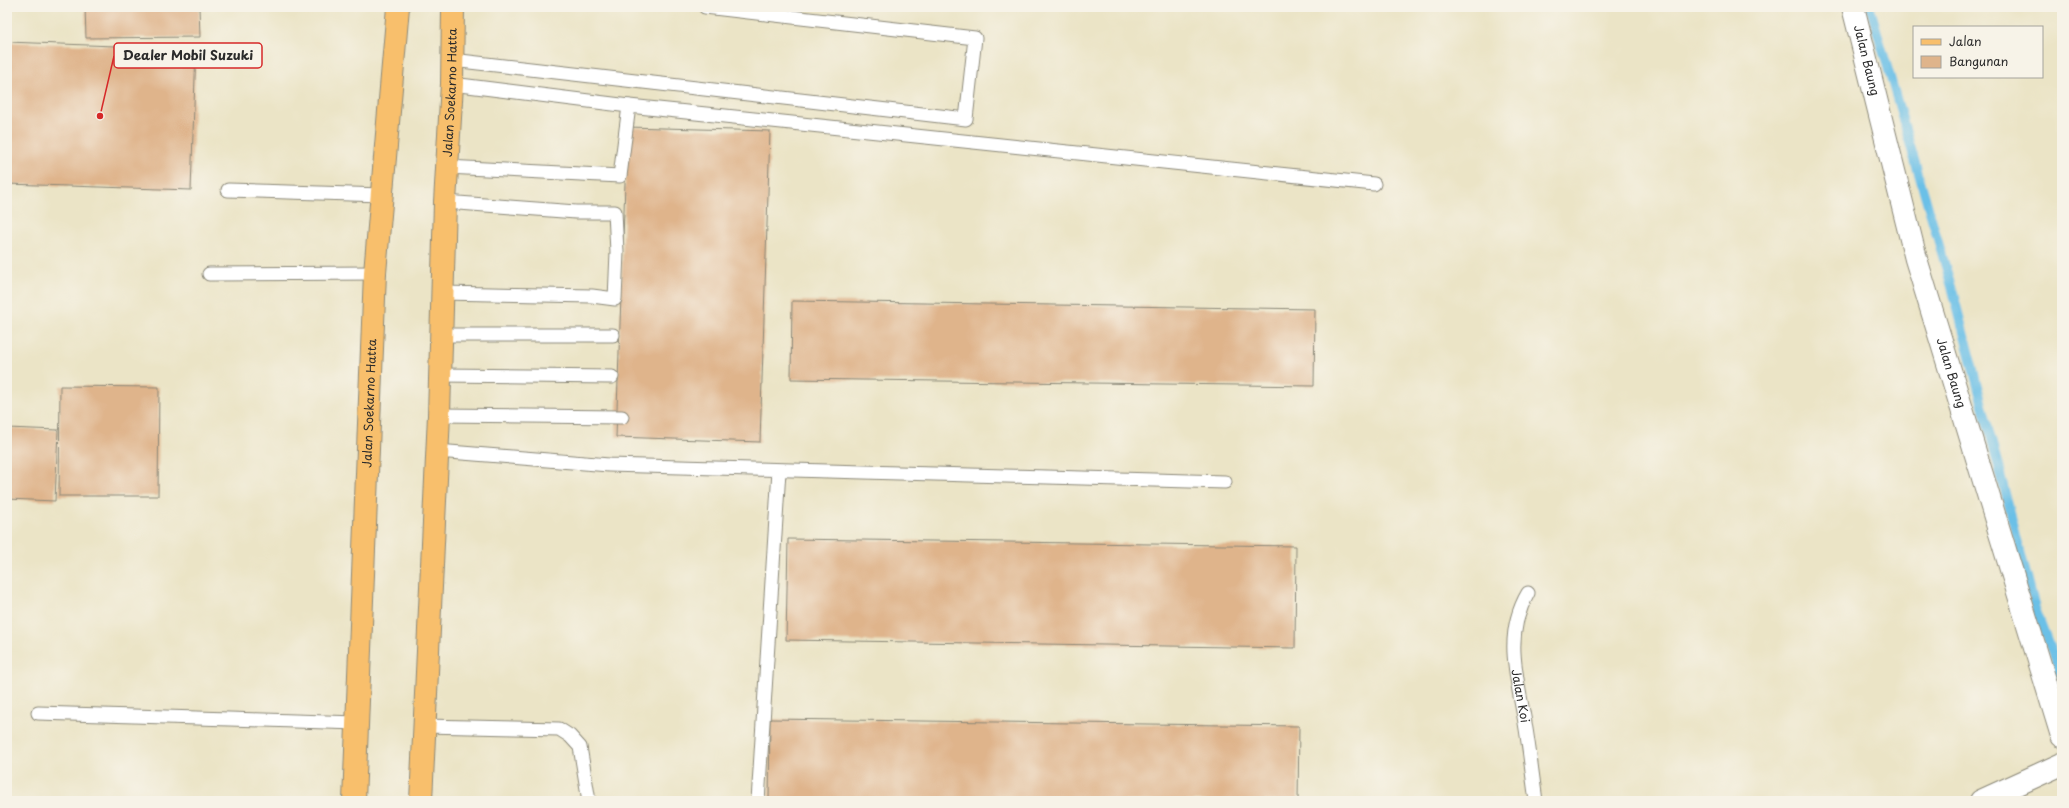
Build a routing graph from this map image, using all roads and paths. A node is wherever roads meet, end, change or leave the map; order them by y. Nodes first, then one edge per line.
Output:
1 (398, 7) edge
2 (452, 7) edge
3 (705, 7) edge
4 (1853, 7) edge
5 (452, 60) junction
6 (452, 84) junction
7 (629, 106) junction
8 (447, 167) junction
9 (1374, 184) dead end
10 (228, 190) dead end
11 (382, 195) junction
12 (445, 202) junction
13 (375, 273) junction
14 (209, 274) dead end
15 (443, 293) junction
16 (441, 335) junction
17 (613, 335) dead end
18 (440, 375) junction
19 (612, 377) dead end
20 (439, 416) junction
21 (622, 417) dead end
22 (437, 451) junction
23 (779, 471) junction
24 (1225, 482) dead end
25 (1528, 593) dead end
26 (38, 713) dead end
27 (357, 723) junction
28 (424, 726) junction
29 (2062, 736) edge
30 (2062, 764) edge
31 (354, 801) edge
32 (421, 801) edge
33 (589, 801) edge
34 (758, 801) edge
35 (1536, 801) edge
36 (1981, 801) edge

1 - 11 main road, Jalan Soekarno Hatta
2 - 5 main road, Jalan Soekarno Hatta
3 - 5 lane
4 - 29 street, Jalan Baung
5 - 6 main road, Jalan Soekarno Hatta
6 - 7 lane
6 - 8 main road, Jalan Soekarno Hatta
7 - 8 lane
7 - 9 lane
8 - 12 main road, Jalan Soekarno Hatta
10 - 11 lane
11 - 13 main road, Jalan Soekarno Hatta
12 - 15 main road, Jalan Soekarno Hatta
12 - 15 lane
13 - 14 lane
13 - 27 main road, Jalan Soekarno Hatta
15 - 16 main road, Jalan Soekarno Hatta
16 - 17 lane
16 - 18 main road, Jalan Soekarno Hatta
18 - 19 lane
18 - 20 main road, Jalan Soekarno Hatta
20 - 21 lane
20 - 22 main road, Jalan Soekarno Hatta
22 - 23 lane
22 - 28 main road, Jalan Soekarno Hatta
23 - 24 lane
23 - 34 lane
25 - 35 lane, Jalan Koi
26 - 27 lane
27 - 31 main road, Jalan Soekarno Hatta
28 - 32 main road, Jalan Soekarno Hatta
28 - 33 lane
30 - 36 street

